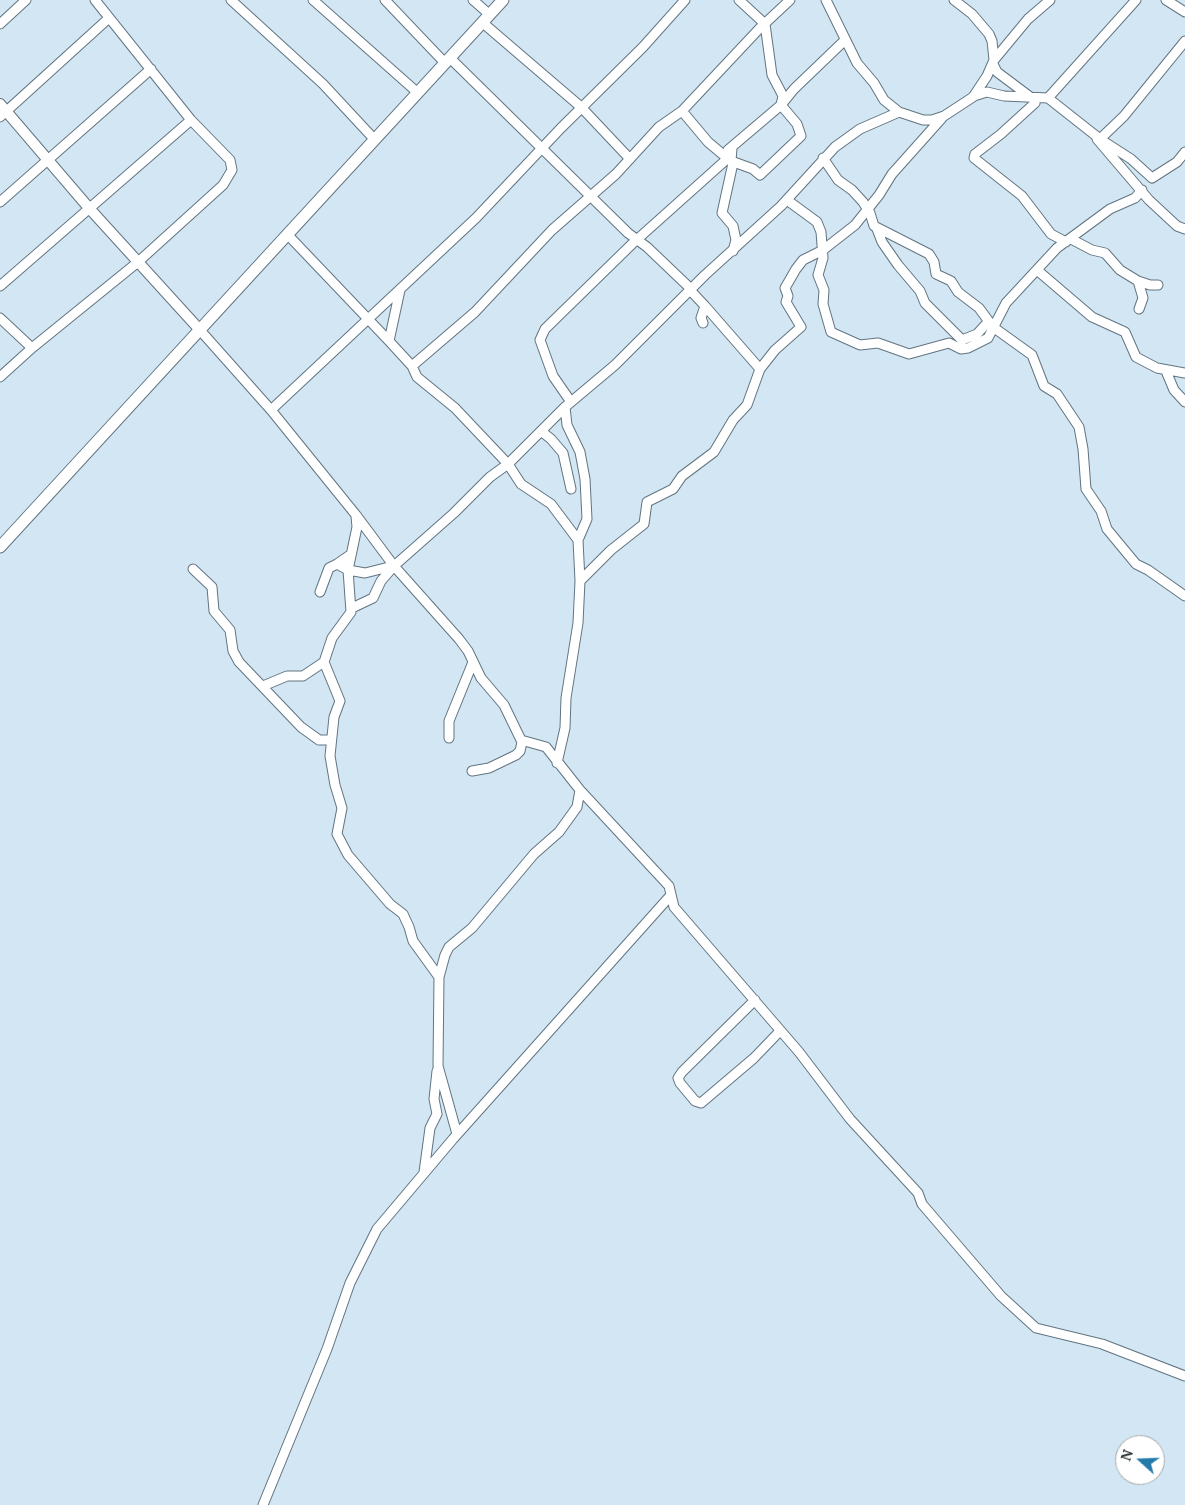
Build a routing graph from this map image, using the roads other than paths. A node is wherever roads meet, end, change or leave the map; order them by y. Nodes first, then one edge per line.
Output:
1 (26, 0) edge
2 (95, 0) edge
3 (231, 0) edge
4 (313, 0) edge
5 (473, 0) edge
6 (503, 0) edge
7 (685, 0) edge
8 (739, 0) edge
9 (790, 0) edge
10 (826, 0) edge
11 (954, 0) edge
12 (1050, 0) edge
13 (1136, 0) edge
14 (1166, 0) edge
15 (388, 1) edge
16 (1185, 12) edge
17 (109, 18) junction
18 (486, 19) junction
19 (0, 24) edge
20 (765, 24) junction
21 (844, 41) junction
22 (1185, 41) edge
23 (448, 61) junction
24 (994, 62) junction
25 (151, 69) junction
26 (418, 94) junction
27 (973, 97) junction
28 (1048, 98) junction
29 (1033, 99) junction
30 (781, 105) junction
31 (581, 107) junction
32 (2, 111) edge
33 (682, 111) junction
34 (899, 112) junction
35 (944, 116) junction
36 (191, 120) junction
37 (1098, 137) junction
38 (375, 140) junction
39 (543, 149) junction
40 (1185, 152) edge
41 (726, 158) junction
42 (823, 158) junction
43 (630, 159) junction
44 (48, 161) junction
45 (1142, 190) junction
46 (590, 195) junction
47 (787, 200) junction
48 (0, 202) edge
49 (89, 208) junction
50 (868, 208) junction
51 (877, 229) junction
52 (1185, 229) edge
53 (287, 234) junction
54 (638, 240) junction
55 (1064, 241) junction
56 (823, 250) junction
57 (733, 251) junction
58 (138, 262) junction
59 (1037, 270) junction
60 (1138, 281) junction
61 (1158, 285) dead end
62 (0, 286) edge
63 (400, 289) junction
64 (691, 290) junction
65 (705, 306) junction
66 (1139, 309) dead end
67 (0, 318) edge
68 (368, 320) junction
69 (703, 323) dead end
70 (991, 325) junction
71 (199, 329) junction
72 (389, 341) junction
73 (32, 348) junction
74 (412, 366) junction
75 (760, 368) junction
76 (1166, 371) junction
77 (1185, 373) edge
78 (0, 377) edge
79 (1185, 402) edge
80 (568, 405) junction
81 (271, 410) junction
82 (541, 431) junction
83 (508, 464) junction
84 (571, 489) dead end
85 (356, 515) junction
86 (578, 540) junction
87 (0, 547) edge
88 (350, 555) junction
89 (337, 564) junction
90 (394, 566) junction
91 (193, 569) dead end
92 (348, 570) junction
93 (580, 581) junction
94 (320, 592) dead end
95 (1185, 596) edge
96 (352, 608) junction
97 (324, 662) junction
98 (473, 662) junction
99 (263, 686) junction
100 (449, 738) dead end
101 (330, 740) junction
102 (522, 742) junction
103 (557, 763) junction
104 (472, 771) dead end
105 (580, 790) junction
106 (671, 895) junction
107 (440, 977) junction
108 (755, 1000) junction
109 (780, 1030) junction
110 (438, 1066) junction
111 (457, 1134) junction
112 (424, 1172) junction
113 (1185, 1376) edge
114 (263, 1505) edge

1 - 19 street
2 - 17 street
3 - 38 street
4 - 26 street
5 - 18 street
6 - 18 main road
7 - 31 street
8 - 20 street
9 - 20 street
10 - 21 street
11 - 24 street
12 - 24 street
13 - 28 street
14 - 16 street
15 - 23 street
17 - 25 street
17 - 32 street
18 - 23 main road
18 - 31 street
20 - 30 street
20 - 33 street
21 - 30 street
21 - 34 street
22 - 37 street
23 - 26 main road
23 - 39 street
24 - 27 street
24 - 29 street
25 - 36 street
25 - 44 street
26 - 38 main road
27 - 29 street
27 - 35 street
28 - 29 street
28 - 37 street
29 - 55 street
30 - 41 street
30 - 41 street
31 - 39 street
31 - 43 street
32 - 44 street
33 - 41 street
33 - 43 street
34 - 35 street
34 - 42 street
35 - 50 street
36 - 49 street
36 - 58 street
37 - 40 street
37 - 45 street
38 - 53 main road
39 - 46 street
39 - 63 street
41 - 54 street
41 - 57 street
42 - 47 street
42 - 50 street
43 - 46 street
44 - 48 street
44 - 49 street
45 - 52 street
45 - 55 street
46 - 54 street
46 - 74 street
47 - 56 street
47 - 57 street
49 - 58 street
49 - 62 street
50 - 51 street
50 - 56 street
51 - 70 street
51 - 70 street
53 - 68 street
53 - 71 main road
54 - 64 street
54 - 80 street
55 - 59 street
55 - 60 street
56 - 70 street
56 - 75 street
57 - 64 street
58 - 71 street
58 - 73 street
59 - 70 street
59 - 76 street
60 - 61 street
60 - 66 street
63 - 68 street
63 - 72 street
64 - 65 street
64 - 80 street
65 - 69 street
65 - 75 street
67 - 73 street
68 - 72 street
68 - 81 street
70 - 95 street
71 - 81 street
71 - 87 main road
72 - 74 street
73 - 78 street
74 - 83 street
75 - 93 street
76 - 77 street
76 - 79 street
80 - 82 street
80 - 86 street
81 - 85 street
82 - 83 street
82 - 84 street
83 - 86 street
83 - 90 street
85 - 88 street
85 - 90 street
86 - 93 street
88 - 89 street
88 - 92 street
89 - 92 street
89 - 94 street
90 - 92 street
90 - 96 street
90 - 98 street
91 - 99 street
92 - 96 street
93 - 103 street
96 - 97 street
97 - 99 street
97 - 101 street
98 - 100 street
98 - 102 street
99 - 101 street
101 - 107 street
102 - 103 street
102 - 104 street
103 - 105 street
105 - 106 street
105 - 107 street
106 - 108 street
106 - 111 street
107 - 110 street
108 - 109 street
108 - 109 street
109 - 113 street
110 - 111 street
110 - 112 street
111 - 112 street
112 - 114 street

